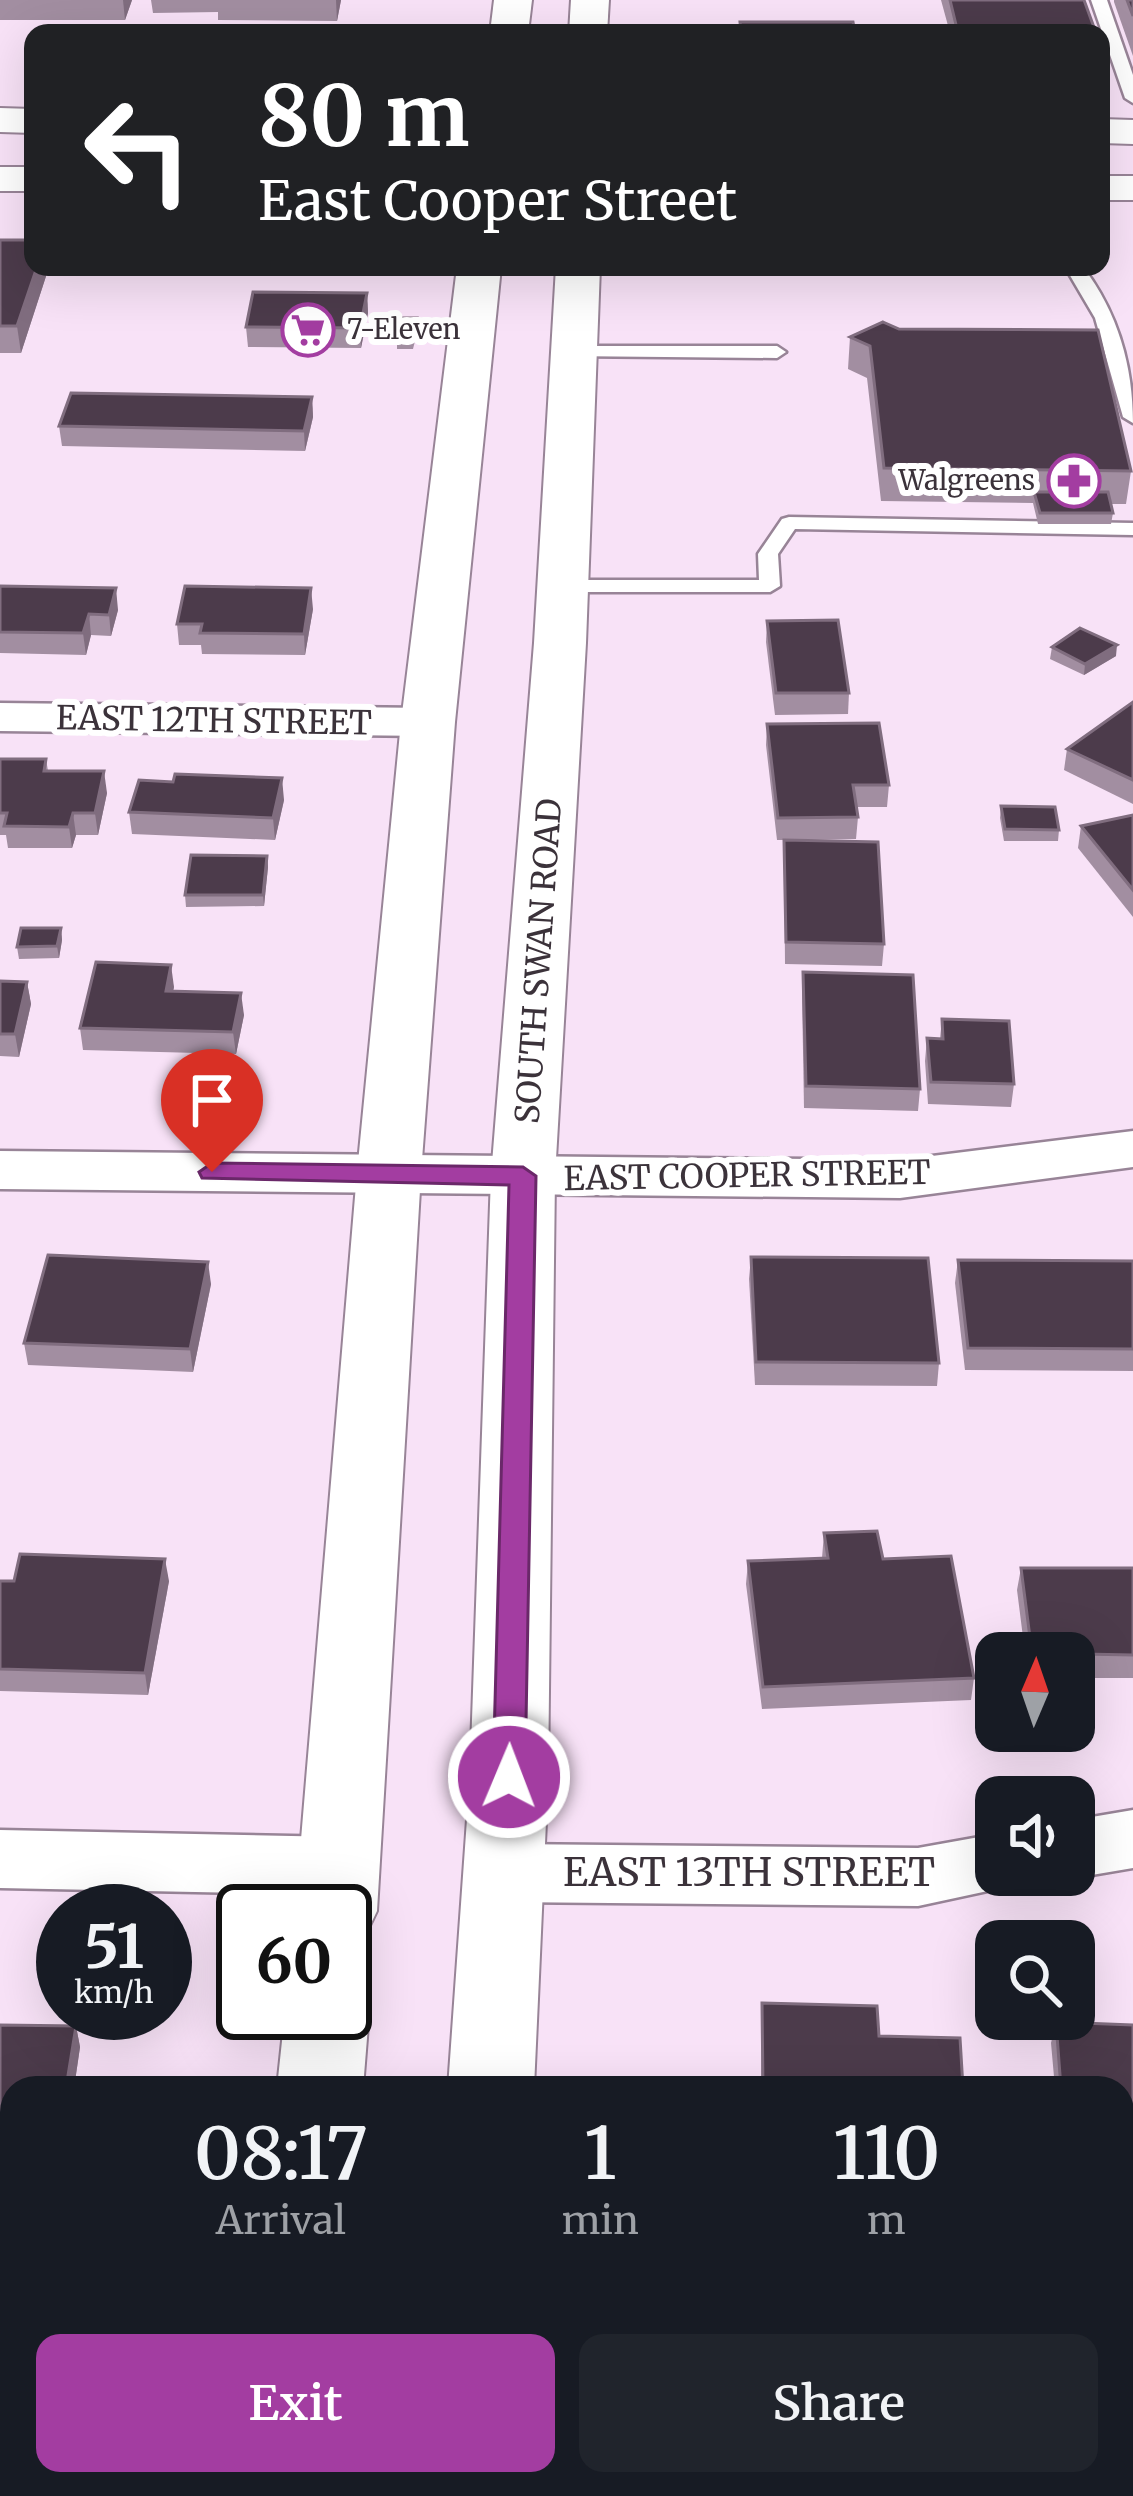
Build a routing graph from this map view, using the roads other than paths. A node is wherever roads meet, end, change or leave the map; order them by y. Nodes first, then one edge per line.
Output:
1 (1110, 32) edge
2 (1133, 98) edge
3 (478, 276) edge
4 (577, 276) edge
5 (1081, 276) edge
6 (572, 352) junction
7 (777, 352) dead end
8 (1133, 417) edge
9 (1035, 513) edge
10 (1109, 513) edge
11 (1133, 513) edge
12 (789, 519) junction
13 (1133, 529) edge
14 (562, 586) junction
15 (0, 717) edge
16 (428, 722) junction
17 (1133, 1149) edge
18 (0, 1170) edge
19 (389, 1173) junction
20 (523, 1176) junction
21 (1133, 1839) edge
22 (1095, 1845) edge
23 (0, 1859) edge
24 (975, 1867) edge
25 (502, 1873) junction
26 (292, 1884) edge
27 (339, 1884) edge
28 (324, 2040) edge
29 (321, 2076) edge
30 (492, 2076) edge

1 - 2 lane
3 - 16 main road
4 - 6 main road, SOUTH SWAN ROAD
5 - 8 lane
6 - 7 lane
6 - 14 main road, SOUTH SWAN ROAD
9 - 12 lane
10 - 11 lane
12 - 13 lane
12 - 14 lane
14 - 20 main road, SOUTH SWAN ROAD
15 - 16 street, EAST 12TH STREET
16 - 19 main road
17 - 20 street, EAST COOPER STREET
18 - 19 street, EAST COOPER STREET
19 - 20 street, EAST COOPER STREET
19 - 27 main road
20 - 25 main road, SOUTH SWAN ROAD
21 - 22 street
23 - 26 street
24 - 25 street, EAST 13TH STREET
25 - 30 main road, SOUTH SWAN ROAD
28 - 29 main road

